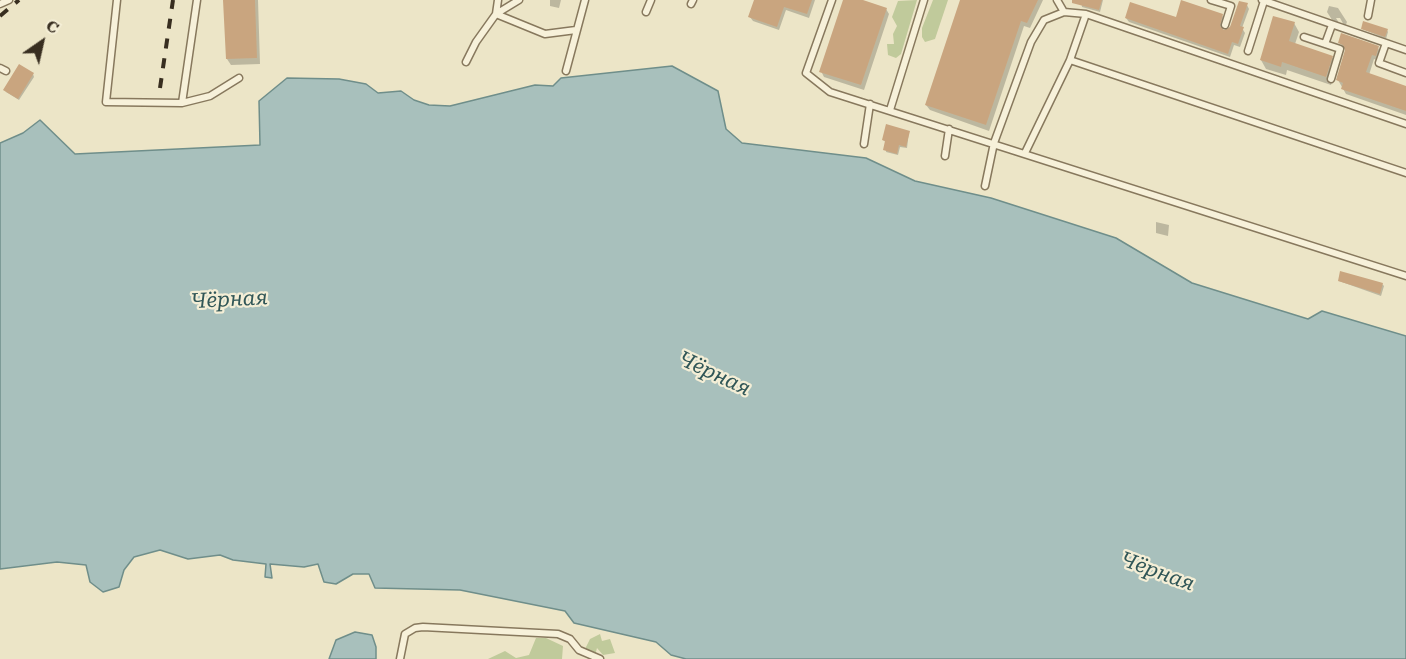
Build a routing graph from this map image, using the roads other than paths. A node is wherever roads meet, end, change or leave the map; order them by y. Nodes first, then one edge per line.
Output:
1 (9, 0) edge
2 (117, 0) edge
3 (197, 0) edge
4 (498, 0) edge
5 (519, 0) edge
6 (585, 0) edge
7 (651, 0) edge
8 (831, 0) edge
9 (924, 0) edge
10 (1058, 0) edge
11 (1211, 0) edge
12 (1263, 0) edge
13 (1371, 0) edge
14 (0, 4) edge
15 (646, 12) dead end
16 (1064, 12) junction
17 (496, 14) junction
18 (1086, 14) junction
19 (1368, 16) dead end
20 (1225, 25) dead end
21 (1332, 25) junction
22 (576, 30) junction
23 (1304, 37) dead end
24 (1386, 43) junction
25 (1325, 44) junction
26 (1406, 50) edge
27 (1248, 51) dead end
28 (1070, 60) junction
29 (466, 62) dead end
30 (566, 71) dead end
31 (1406, 73) edge
32 (239, 78) dead end
33 (1331, 79) dead end
34 (182, 103) junction
35 (870, 104) junction
36 (890, 110) junction
37 (1406, 124) edge
38 (950, 129) junction
39 (994, 143) junction
40 (864, 144) dead end
41 (1025, 153) junction
42 (945, 156) dead end
43 (1406, 173) edge
44 (985, 186) dead end
45 (1406, 276) edge
46 (601, 658) edge
47 (400, 659) edge

1 - 14 lane
2 - 34 lane
3 - 34 lane
4 - 17 lane
5 - 17 lane
6 - 22 lane
7 - 15 lane
8 - 35 lane
9 - 36 lane
10 - 16 lane
11 - 20 lane
12 - 21 lane
12 - 27 lane
13 - 19 lane
16 - 18 lane
16 - 39 lane
17 - 22 lane
17 - 29 lane
18 - 28 lane
18 - 37 lane
21 - 24 lane
21 - 25 lane
22 - 30 lane
23 - 25 lane
24 - 26 lane
24 - 31 lane
25 - 33 lane
28 - 41 lane
28 - 43 lane
32 - 34 lane
35 - 36 lane
35 - 40 lane
36 - 38 lane
38 - 39 lane
38 - 42 lane
39 - 41 lane
39 - 44 lane
41 - 45 lane
46 - 47 lane

